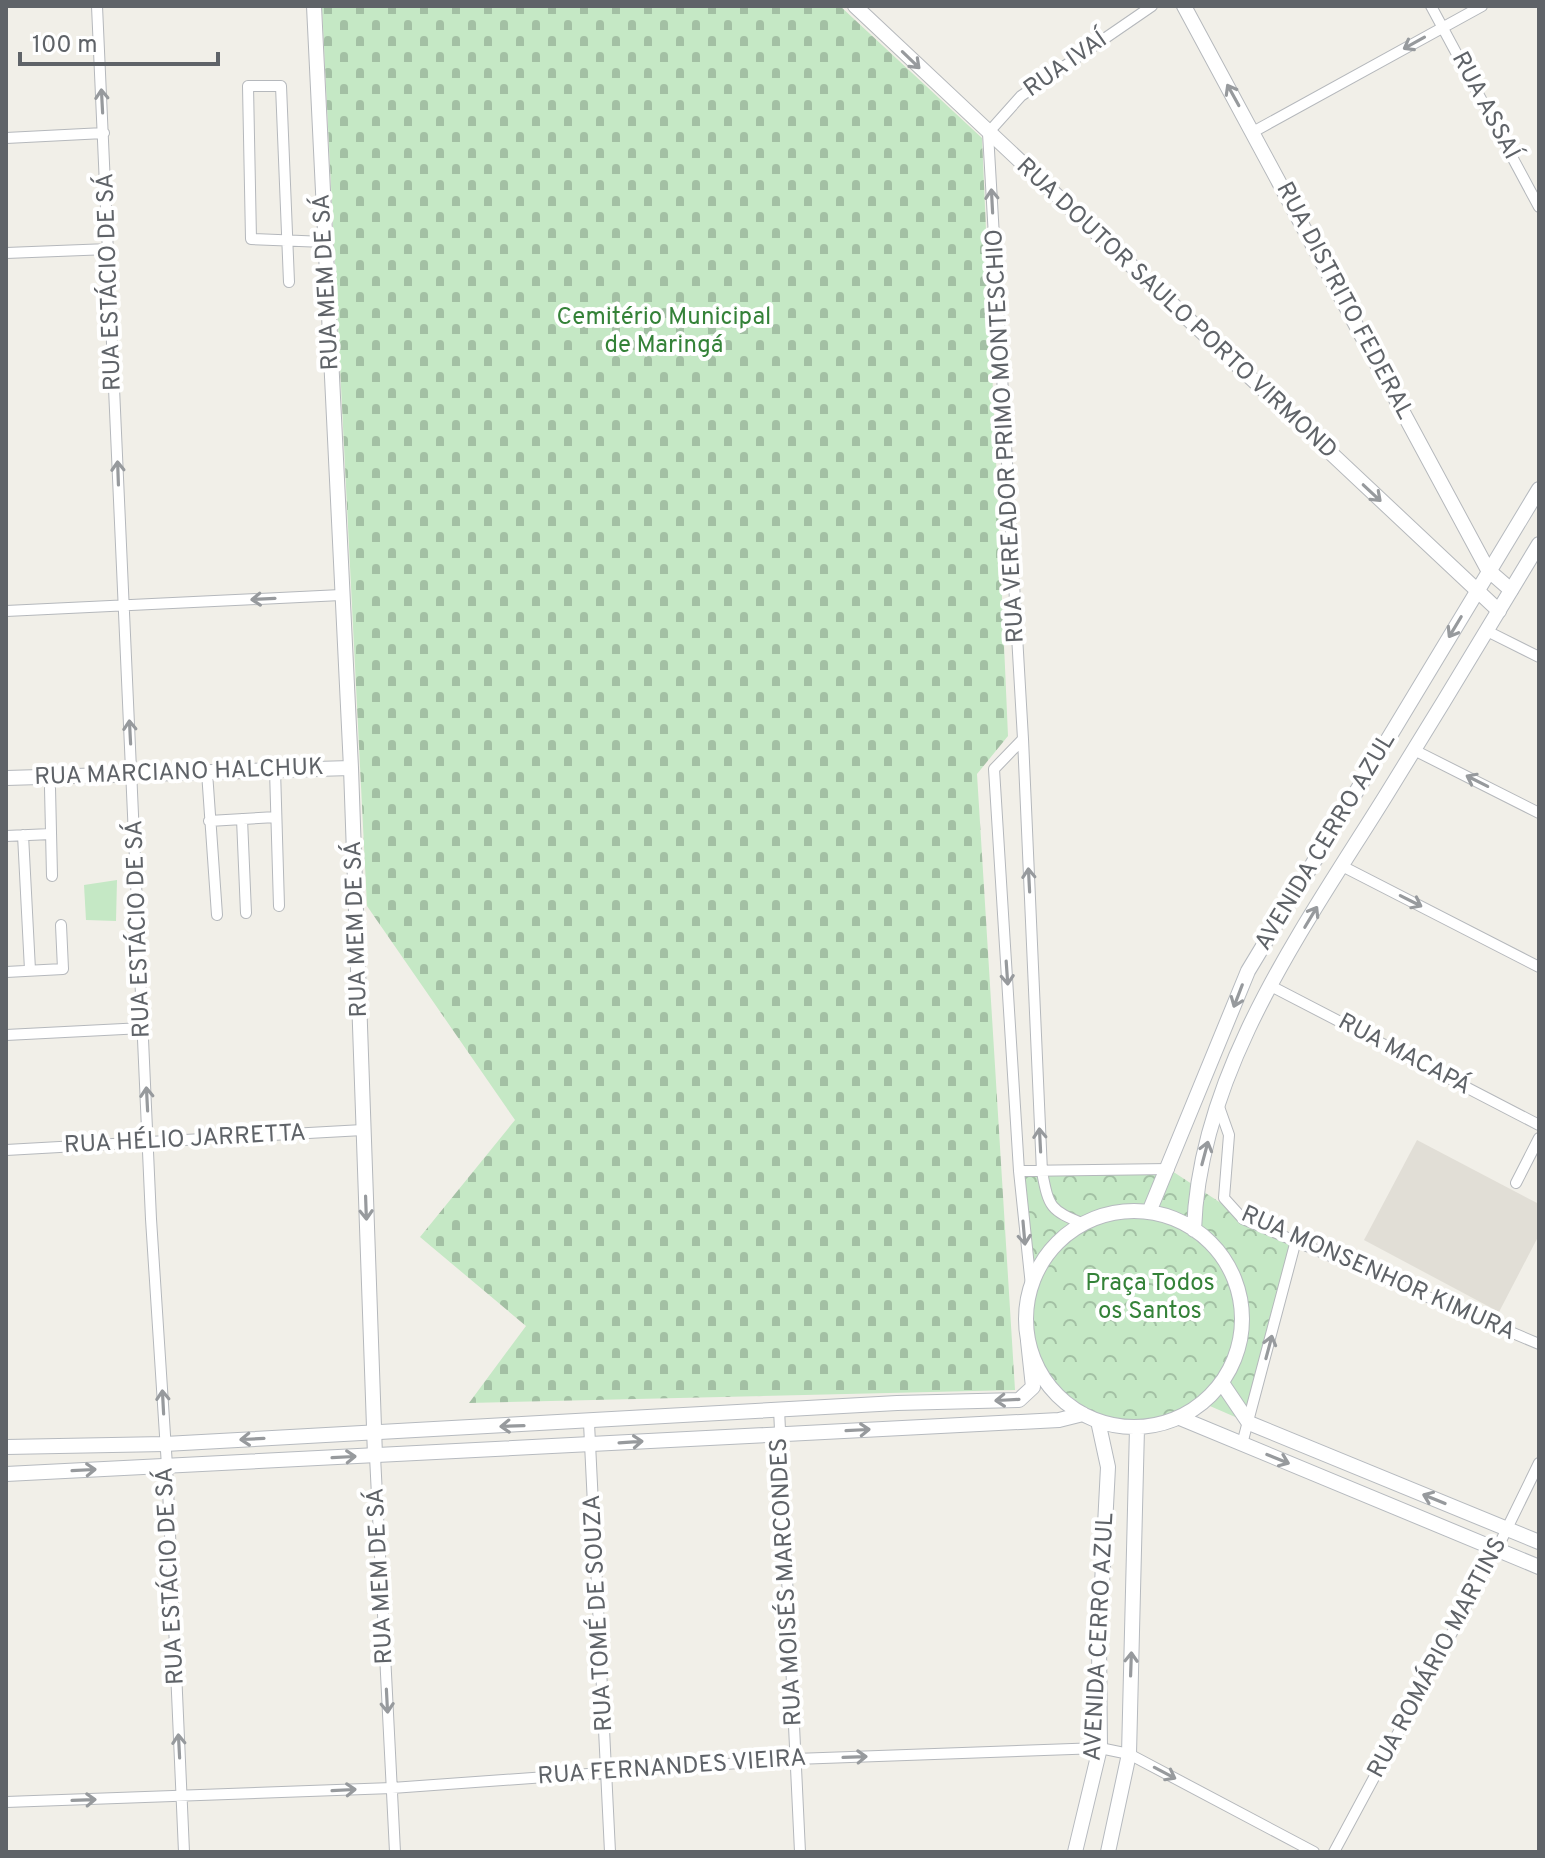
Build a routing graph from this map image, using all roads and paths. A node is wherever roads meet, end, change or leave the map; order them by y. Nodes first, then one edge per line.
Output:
1 (97, 6) edge
2 (314, 6) edge
3 (855, 6) edge
4 (1152, 6) edge
5 (1184, 6) edge
6 (1431, 6) edge
7 (1482, 6) edge
8 (1443, 28) junction
9 (1253, 132) junction
10 (104, 133) junction
11 (988, 133) junction
12 (6, 138) edge
13 (1539, 207) edge
14 (287, 241) junction
15 (325, 242) junction
16 (109, 249) junction
17 (6, 253) edge
18 (289, 282) dead end
19 (1539, 489) edge
20 (1539, 544) edge
21 (1488, 570) junction
22 (1477, 590) junction
23 (1511, 590) junction
24 (341, 595) junction
25 (124, 607) junction
26 (6, 611) edge
27 (1499, 611) junction
28 (1487, 631) junction
29 (1539, 657) edge
30 (1023, 739) junction
31 (1414, 750) junction
32 (351, 768) junction
33 (275, 770) junction
34 (207, 772) junction
35 (132, 773) junction
36 (6, 778) edge
37 (50, 788) dead end
38 (1539, 813) edge
39 (276, 817) junction
40 (242, 819) junction
41 (209, 821) junction
42 (51, 834) junction
43 (23, 835) junction
44 (6, 836) edge
45 (1342, 866) junction
46 (52, 876) dead end
47 (279, 906) dead end
48 (246, 913) dead end
49 (217, 915) dead end
50 (61, 925) dead end
51 (1539, 967) edge
52 (30, 970) junction
53 (6, 972) edge
54 (1269, 985) junction
55 (1228, 1022) junction
56 (143, 1028) junction
57 (1249, 1031) junction
58 (6, 1035) edge
59 (1221, 1036) junction
60 (1243, 1046) junction
61 (1218, 1104) junction
62 (1539, 1125) edge
63 (363, 1130) junction
64 (1539, 1138) edge
65 (149, 1143) junction
66 (6, 1150) edge
67 (1169, 1169) junction
68 (1019, 1171) junction
69 (1042, 1172) junction
70 (1516, 1183) dead end
71 (1149, 1212) junction
72 (1084, 1224) junction
73 (1194, 1230) junction
74 (1295, 1244) junction
75 (1031, 1286) junction
76 (1028, 1341) junction
77 (1539, 1344) edge
78 (1222, 1383) junction
79 (779, 1409) junction
80 (1083, 1414) junction
81 (1180, 1418) junction
82 (1098, 1421) junction
83 (589, 1423) junction
84 (1249, 1423) junction
85 (1137, 1428) junction
86 (780, 1432) junction
87 (374, 1433) junction
88 (165, 1444) junction
89 (591, 1444) junction
90 (1242, 1444) junction
91 (6, 1447) edge
92 (375, 1456) junction
93 (1539, 1463) edge
94 (167, 1466) junction
95 (6, 1474) edge
96 (1506, 1529) junction
97 (1539, 1542) edge
98 (1497, 1549) junction
99 (1539, 1567) edge
100 (1100, 1748) junction
101 (1129, 1754) junction
102 (795, 1759) junction
103 (607, 1771) junction
104 (392, 1788) junction
105 (182, 1797) junction
106 (6, 1802) edge
107 (184, 1852) edge
108 (395, 1852) edge
109 (610, 1852) edge
110 (800, 1852) edge
111 (1075, 1852) edge
112 (1108, 1852) edge
113 (1314, 1852) edge
114 (1334, 1852) edge

10 -> 1 street, RUA ESTÁCIO DE SÁ
2 - 15 main road, RUA MEM DE SÁ
3 -> 11 main road, RUA DOUTOR SAULO PORTO VIRMOND
4 - 11 street, RUA IVAÍ
9 -> 5 main road, RUA DISTRITO FEDERAL
6 - 8 street, RUA ASSAÍ
7 - 8 street
8 -> 9 street
8 - 13 street, RUA ASSAÍ
9 - 21 main road, RUA DISTRITO FEDERAL
10 - 12 street
10 - 16 street, RUA ESTÁCIO DE SÁ
11 -> 22 main road, RUA DOUTOR SAULO PORTO VIRMOND
30 -> 11 street, RUA VEREADOR PRIMO MONTESCHIO
14 - 14 street
14 - 15 street
14 - 18 street
15 - 24 main road, RUA MEM DE SÁ
16 - 17 street
25 -> 16 street, RUA ESTÁCIO DE SÁ
19 - 21 main road, AVENIDA CERRO AZUL
20 - 23 main road, AVENIDA CERRO AZUL
21 - 22 main road, AVENIDA CERRO AZUL
21 - 23 main road, RUA DISTRITO FEDERAL
22 - 27 main road, RUA DOUTOR SAULO PORTO VIRMOND
22 -> 55 main road, AVENIDA CERRO AZUL
23 - 27 main road, AVENIDA CERRO AZUL
24 -> 25 street
24 - 32 main road, RUA MEM DE SÁ
25 - 26 street
35 -> 25 street, RUA ESTÁCIO DE SÁ
27 - 28 main road, AVENIDA CERRO AZUL
28 - 29 street
28 - 31 main road, AVENIDA CERRO AZUL
30 -> 68 street
69 -> 30 street, RUA VEREADOR PRIMO MONTESCHIO
38 -> 31 street
31 - 45 main road, AVENIDA CERRO AZUL
32 - 33 main road, RUA MARCIANO HALCHUK
32 - 63 main road, RUA MEM DE SÁ
33 - 34 main road, RUA MARCIANO HALCHUK
33 - 39 street
34 - 35 main road, RUA MARCIANO HALCHUK
34 - 41 street
35 - 36 main road, RUA MARCIANO HALCHUK
35 - 56 street, RUA ESTÁCIO DE SÁ
37 - 42 street
39 - 40 street
39 - 47 street
40 - 41 street
40 - 48 street
41 - 49 street
42 - 43 street
42 - 46 street
43 - 44 street
43 - 52 street
45 -> 51 street
54 -> 45 main road, AVENIDA CERRO AZUL
50 - 52 street
52 - 53 street
54 - 57 main road, AVENIDA CERRO AZUL
54 - 62 street, RUA MACAPÁ
55 - 57 main road
55 - 59 main road, AVENIDA CERRO AZUL
56 - 58 street
65 -> 56 street, RUA ESTÁCIO DE SÁ
57 - 60 main road, AVENIDA CERRO AZUL
59 - 60 main road
59 - 67 main road, AVENIDA CERRO AZUL
60 - 61 main road, AVENIDA CERRO AZUL
73 -> 61 main road, AVENIDA CERRO AZUL
61 - 74 street, RUA MONSENHOR KIMURA
63 - 65 street, RUA HÉLIO JARRETTA
63 -> 87 main road, RUA MEM DE SÁ
64 - 70 street
65 - 66 street, RUA HÉLIO JARRETTA
88 -> 65 street, RUA ESTÁCIO DE SÁ
67 - 69 street
67 - 71 main road, AVENIDA CERRO AZUL
68 - 69 street
68 -> 75 street
69 - 72 street, RUA VEREADOR PRIMO MONTESCHIO
71 - 72 main road
71 - 73 main road
72 - 75 main road
73 - 78 main road
74 - 77 street, RUA MONSENHOR KIMURA
84 -> 74 street
75 - 76 main road
76 -> 79 main road
76 - 80 main road
78 - 81 main road
78 - 84 main road
79 - 83 main road
79 - 86 street, RUA MOISÉS MARCONDES
80 - 82 main road
86 -> 80 main road
81 - 85 main road
81 - 90 main road
82 - 85 main road
82 - 100 main road, AVENIDA CERRO AZUL
83 -> 87 main road
83 - 89 street, RUA TOMÉ DE SOUZA
84 - 90 street
96 -> 84 main road
101 -> 85 main road, AVENIDA CERRO AZUL
89 -> 86 main road
86 - 102 street, RUA MOISÉS MARCONDES
87 -> 88 main road
87 - 92 main road, RUA MEM DE SÁ
88 - 91 main road
88 - 94 street, RUA ESTÁCIO DE SÁ
89 - 92 main road
89 - 103 street, RUA TOMÉ DE SOUZA
90 -> 98 main road
94 -> 92 main road
92 -> 104 street, RUA MEM DE SÁ
93 - 96 street, RUA ROMÁRIO MARTINS
95 -> 94 main road
105 -> 94 street, RUA ESTÁCIO DE SÁ
96 - 97 main road
96 - 98 street, RUA ROMÁRIO MARTINS
98 - 99 main road
98 - 114 street, RUA ROMÁRIO MARTINS
100 - 101 street, RUA FERNANDES VIEIRA
102 -> 100 street, RUA FERNANDES VIEIRA
100 - 111 main road, AVENIDA CERRO AZUL
101 - 112 main road, AVENIDA CERRO AZUL
101 -> 113 street, RUA FERNANDES VIEIRA
102 - 103 street, RUA FERNANDES VIEIRA
102 - 110 street, RUA MOISÉS MARCONDES
103 - 104 street, RUA FERNANDES VIEIRA
103 - 109 street, RUA TOMÉ DE SOUZA
105 -> 104 street, RUA FERNANDES VIEIRA
104 - 108 street, RUA MEM DE SÁ
106 -> 105 street, RUA FERNANDES VIEIRA
105 - 107 street, RUA ESTÁCIO DE SÁ

